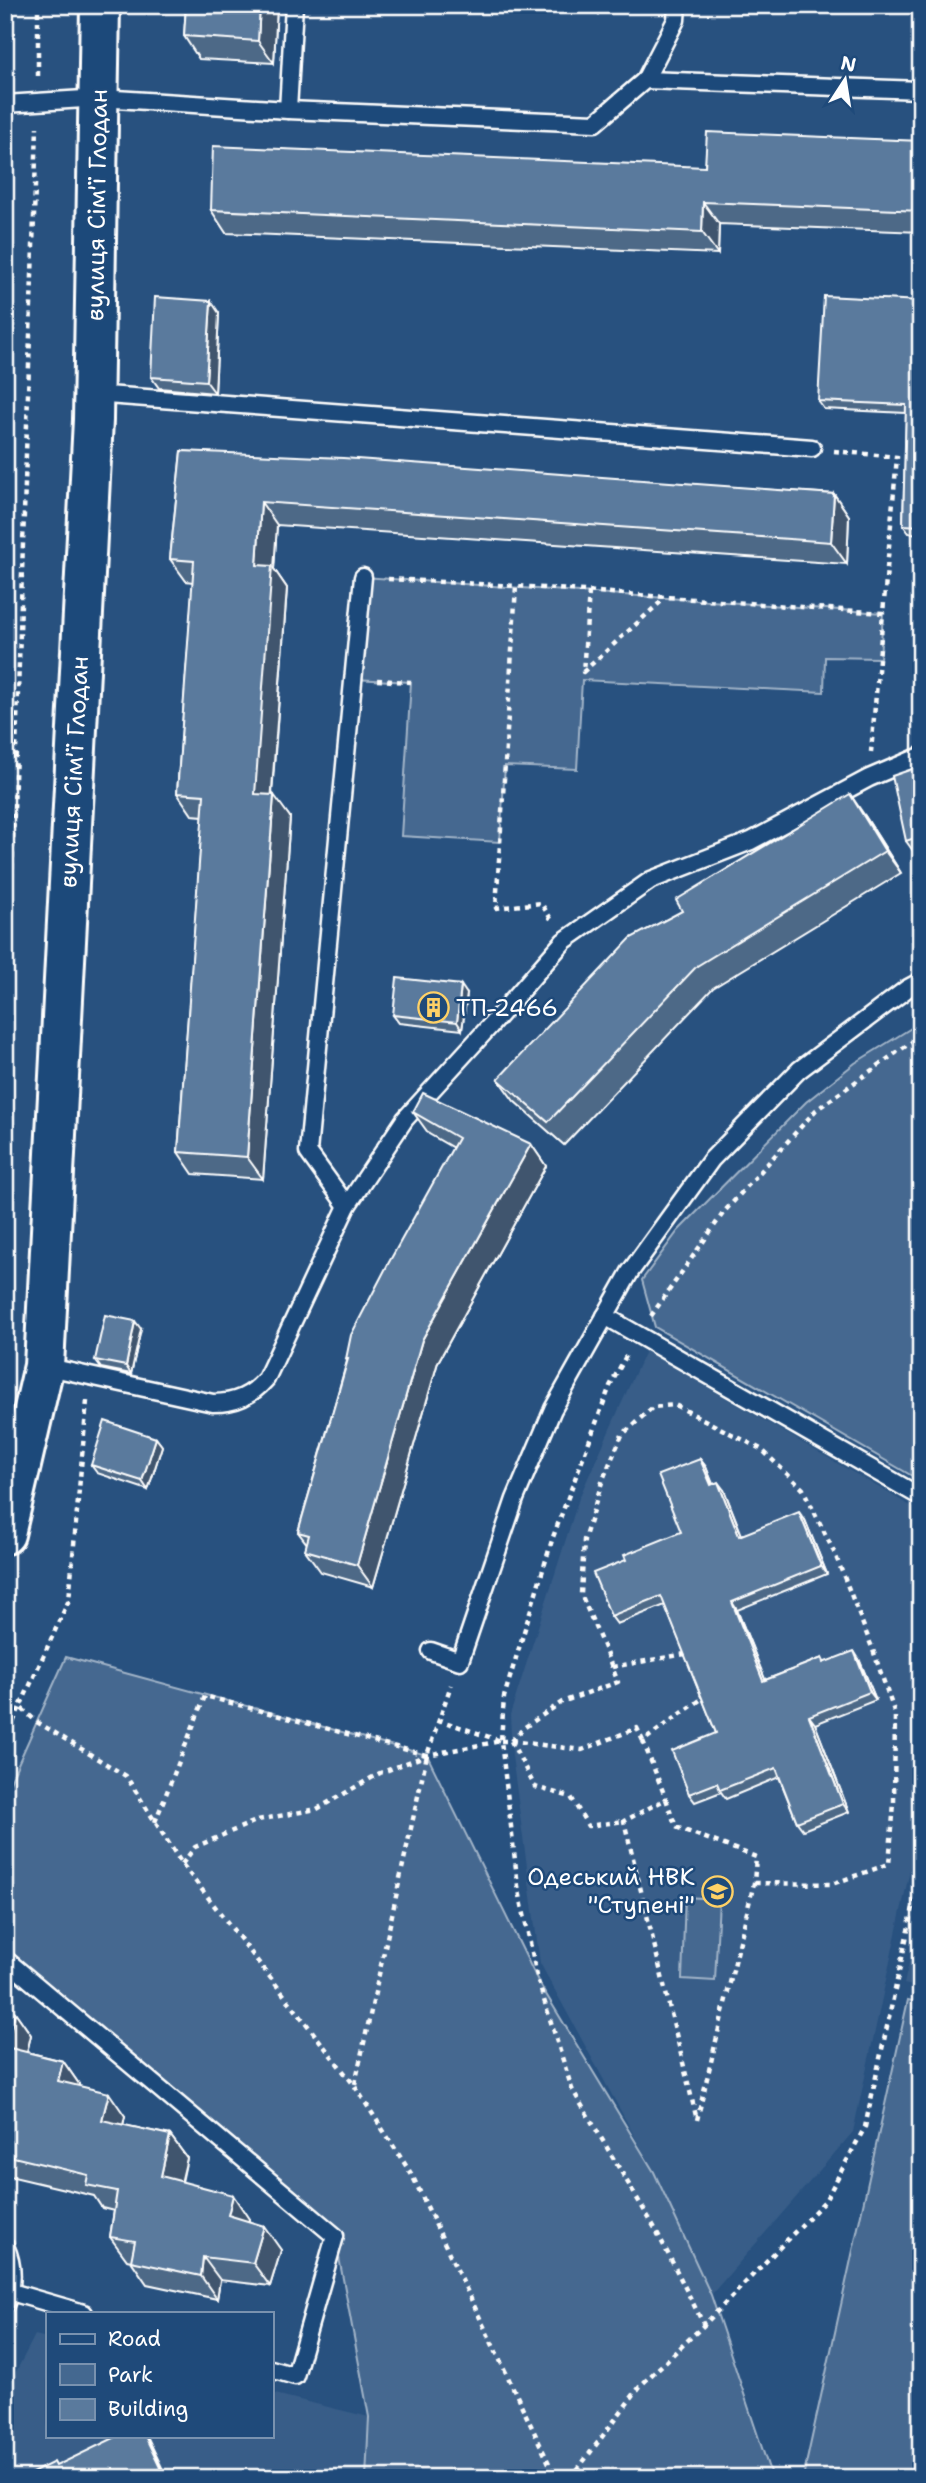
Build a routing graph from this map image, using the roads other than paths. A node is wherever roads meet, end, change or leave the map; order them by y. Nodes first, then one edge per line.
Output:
1 (100, 5) edge
2 (294, 5) edge
3 (677, 5) edge
4 (645, 80) junction
5 (921, 90) edge
6 (100, 98) junction
7 (5, 104) edge
8 (288, 110) junction
9 (93, 394) junction
10 (812, 448) road end
11 (363, 577) road end
12 (921, 756) edge
13 (921, 981) edge
14 (347, 1206) junction
15 (605, 1316) junction
16 (44, 1366) junction
17 (921, 1496) edge
18 (5, 1534) edge
19 (431, 1651) dead end
20 (5, 1959) edge
21 (5, 2245) edge
22 (8, 2298) edge
23 (79, 2312) edge
24 (273, 2370) edge

1 - 6 street, вулиця Сім'ї Глодан
2 - 8 lane
3 - 4 lane
4 - 5 lane
4 - 8 lane
6 - 7 lane
6 - 8 lane
6 - 9 street, вулиця Сім'ї Глодан
9 - 10 lane
9 - 16 street, вулиця Сім'ї Глодан
11 - 14 lane
12 - 14 lane
13 - 15 lane
14 - 16 lane
15 - 17 lane
15 - 19 lane
16 - 18 street, вулиця Сім'ї Глодан
20 - 24 lane
21 - 22 lane
22 - 23 lane

